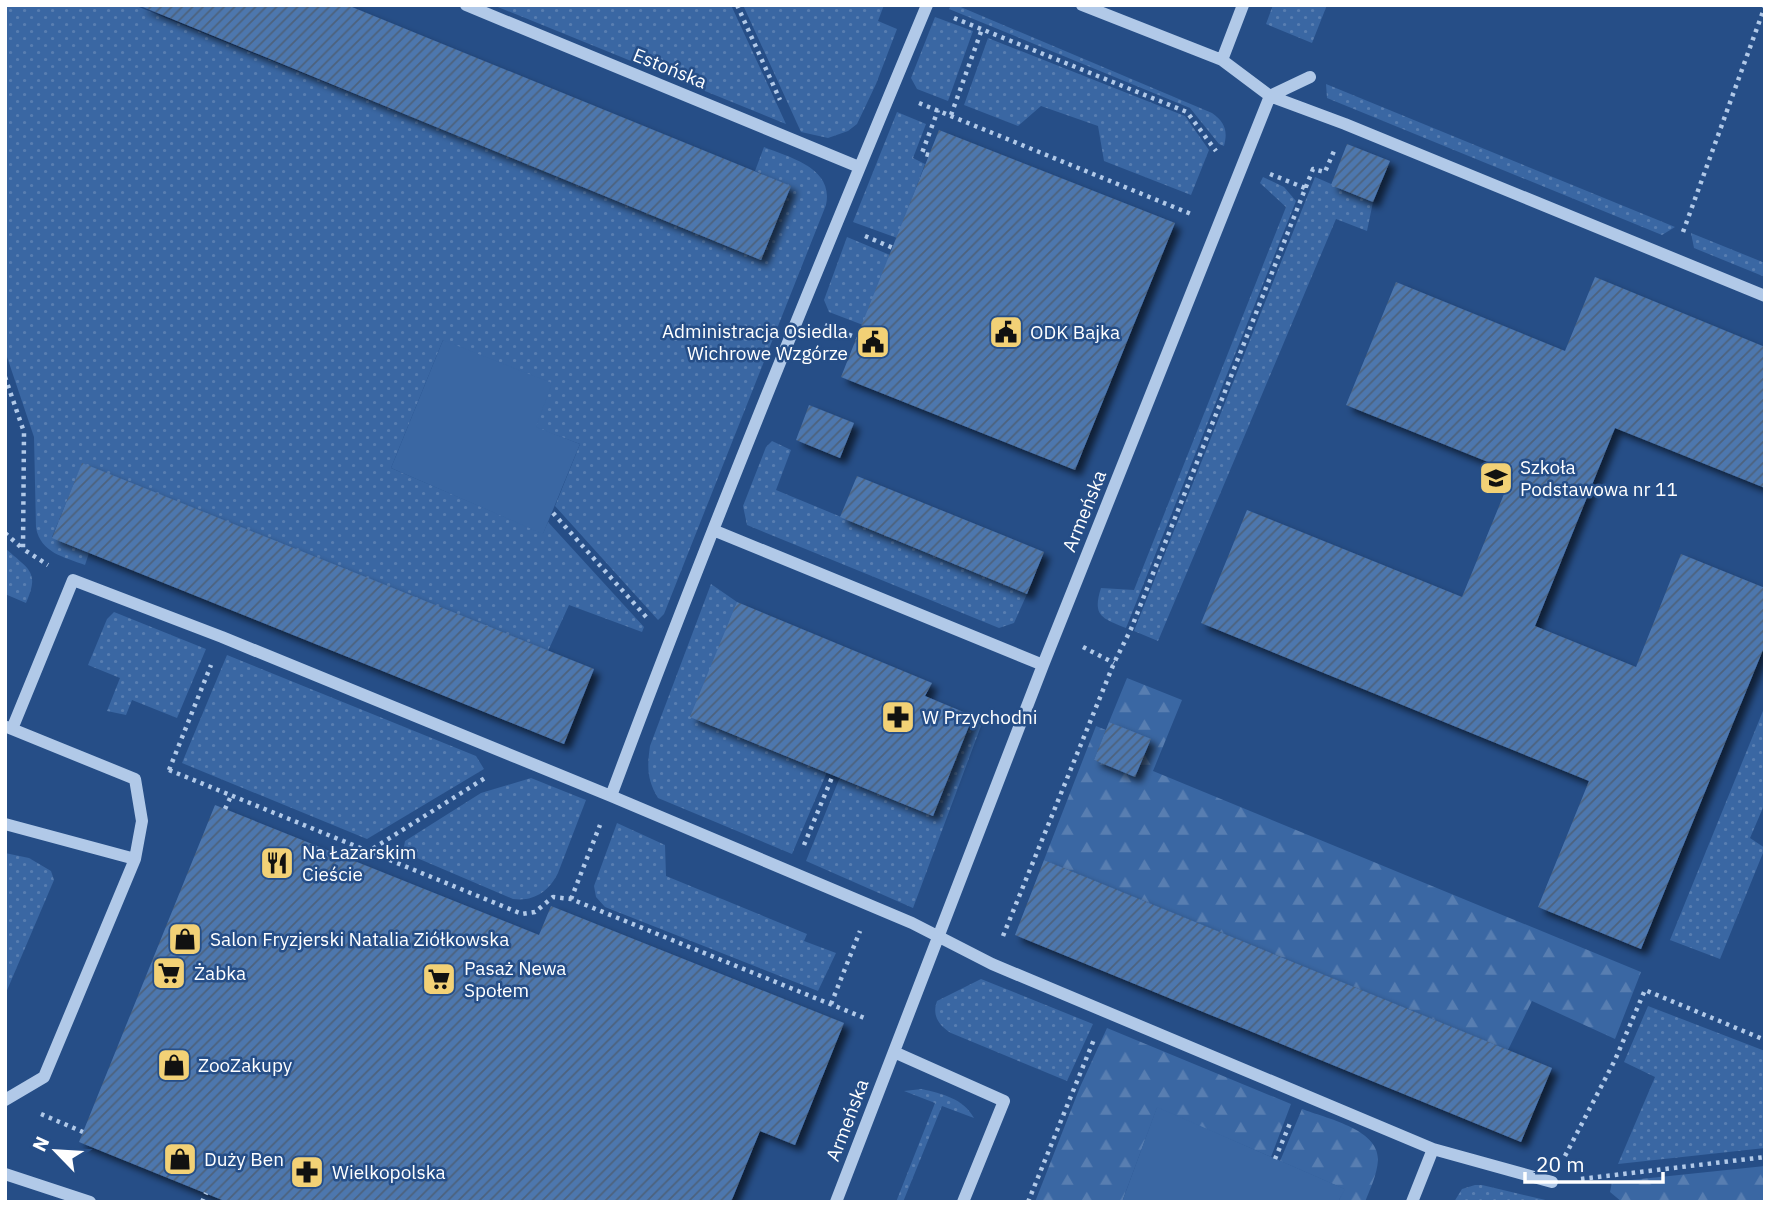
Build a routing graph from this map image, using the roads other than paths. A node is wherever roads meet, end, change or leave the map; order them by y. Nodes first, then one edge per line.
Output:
1 (466, 5) edge
2 (1082, 5) edge
3 (1243, 5) edge
4 (927, 6) edge
5 (1222, 60) junction
6 (1310, 77) dead end
7 (1270, 96) junction
8 (859, 167) junction
9 (1765, 296) edge
10 (713, 530) junction
11 (1043, 665) junction
12 (9, 728) edge
13 (611, 796) junction
14 (5, 824) edge
15 (135, 859) junction
16 (938, 937) junction
17 (894, 1052) junction
18 (5, 1100) edge
19 (1433, 1149) junction
20 (5, 1174) edge
21 (1552, 1182) road end
22 (90, 1202) edge
23 (836, 1202) edge
24 (963, 1202) edge
25 (1412, 1202) edge

1 - 8 street, Estońska
2 - 5 street
3 - 5 street
4 - 8 street
5 - 7 street
6 - 7 street
7 - 9 street
7 - 11 street, Armeńska
8 - 10 street
10 - 11 street
10 - 13 street
11 - 16 street, Armeńska
12 - 13 street
12 - 15 street
13 - 16 street
14 - 15 street
15 - 18 street
16 - 17 street, Armeńska
16 - 19 street
17 - 23 street, Armeńska
17 - 24 street
19 - 21 street
19 - 25 street
20 - 22 street

